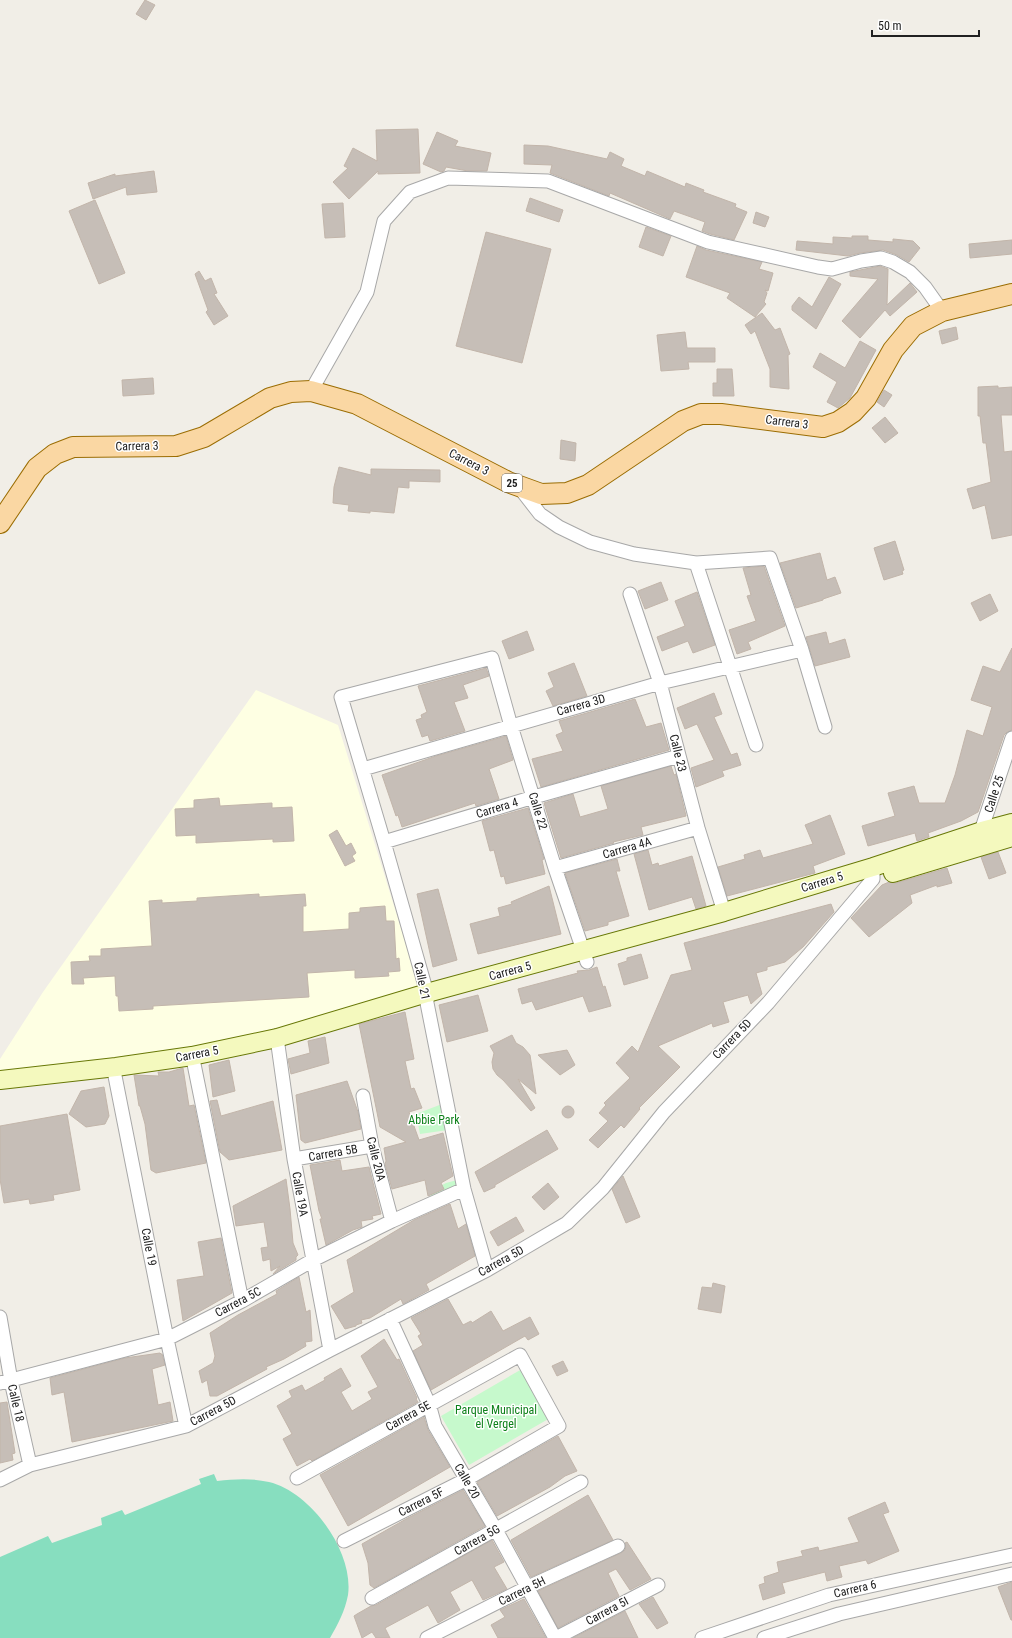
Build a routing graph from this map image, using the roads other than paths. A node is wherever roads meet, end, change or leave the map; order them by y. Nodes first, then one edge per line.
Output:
1 (1012, 294) edge
2 (942, 311) junction
3 (311, 391) junction
4 (516, 484) junction
5 (0, 523) edge
6 (696, 563) junction
7 (630, 594) dead end
8 (802, 650) junction
9 (731, 667) junction
10 (660, 683) junction
11 (341, 697) joint
12 (511, 726) junction
13 (825, 727) dead end
14 (1012, 738) edge
15 (756, 745) dead end
16 (679, 756) junction
17 (363, 769) junction
18 (534, 797) junction
19 (1012, 823) edge
20 (698, 828) junction
21 (982, 831) junction
22 (1012, 837) edge
23 (384, 842) junction
24 (972, 849) junction
25 (556, 868) junction
26 (873, 873) junction
27 (724, 912) junction
28 (586, 956) junction
29 (427, 998) junction
30 (278, 1041) junction
31 (194, 1064) junction
32 (116, 1071) junction
33 (0, 1080) edge
34 (0, 1091) edge
35 (362, 1096) dead end
36 (372, 1146) junction
37 (294, 1159) junction
38 (464, 1189) junction
39 (392, 1221) junction
40 (313, 1260) junction
41 (487, 1270) junction
42 (242, 1301) junction
43 (0, 1317) edge
44 (390, 1319) junction
45 (167, 1338) junction
46 (330, 1350) junction
47 (5, 1382) edge
48 (429, 1404) junction
49 (186, 1426) junction
50 (559, 1426) joint
51 (30, 1464) junction
52 (298, 1478) dead end
53 (0, 1480) edge
54 (466, 1480) junction
55 (581, 1482) dead end
56 (496, 1530) junction
57 (344, 1541) dead end
58 (618, 1546) dead end
59 (1012, 1554) edge
60 (1012, 1574) edge
61 (658, 1584) dead end
62 (528, 1587) junction
63 (372, 1598) dead end
64 (426, 1638) edge
65 (556, 1638) edge
66 (702, 1638) edge
67 (764, 1638) edge

1 - 2 main road, Carrera 3 / 25
2 - 3 street
2 - 4 main road, Carrera 3 / 25
3 - 4 main road, Carrera 3 / 25
3 - 5 main road, Carrera 3 / 25
4 - 6 street
6 - 8 street
6 - 9 street
7 - 10 street, Calle 23
8 - 9 street, Carrera 3D
8 - 13 street
9 - 10 street, Carrera 3D
9 - 15 street
10 - 12 street, Carrera 3D
10 - 16 street, Calle 23
11 - 12 street, Calle 22
11 - 17 street, Calle 21
12 - 17 street, Carrera 3D
12 - 18 street, Calle 22
14 - 21 street, Calle 25
16 - 18 street, Carrera 4
16 - 20 street, Calle 23
17 - 23 street, Calle 21
18 - 23 street, Carrera 4
18 - 25 street, Calle 22
19 - 21 street, Carrera 5
20 - 25 street, Carrera 4A
20 - 27 street, Calle 23
21 - 24 street, Calle 25
21 - 26 street, Carrera 5
22 - 24 street, Carrera 5
23 - 29 street, Calle 21
24 - 26 street, Carrera 5
25 - 28 street, Calle 22
26 - 27 street, Carrera 5
26 - 28 street, Carrera 5
26 - 41 street, Carrera 5D
27 - 28 street, Carrera 5
28 - 29 street, Carrera 5
29 - 30 street, Carrera 5
29 - 38 street, Calle 21
30 - 31 street, Carrera 5
30 - 32 street, Carrera 5
30 - 37 street, Calle 19A
31 - 32 street, Carrera 5
31 - 42 street
32 - 33 street, Carrera 5
32 - 34 street, Carrera 5
32 - 45 street, Calle 19
35 - 36 street, Calle 20A
36 - 37 street, Carrera 5B
36 - 39 street, Calle 20A
37 - 40 street, Calle 19A
38 - 39 street, Carrera 5C
38 - 41 street, Calle 21
39 - 40 street, Carrera 5C
40 - 42 street, Carrera 5C
40 - 46 street, Calle 19A
41 - 44 street, Carrera 5D
42 - 45 street, Carrera 5C
43 - 47 street, Calle 18
44 - 46 street, Carrera 5D
44 - 48 street, Calle 20
45 - 47 street, Carrera 5C
45 - 49 street, Calle 19
46 - 49 street, Carrera 5D
47 - 51 street, Calle 18
48 - 50 street, Carrera 5E
48 - 52 street, Carrera 5E
48 - 54 street, Calle 20
49 - 51 street, Carrera 5D
50 - 54 street, Carrera 5F
51 - 53 street, Carrera 5D
54 - 56 street, Calle 20
54 - 57 street, Carrera 5F
55 - 56 street, Carrera 5G
56 - 62 street, Calle 20
56 - 63 street, Carrera 5G
58 - 62 street, Carrera 5H
59 - 66 street, Carrera 6
60 - 67 street, Carrera 6
61 - 65 street, Carrera 5I
62 - 64 street, Carrera 5H
62 - 65 street, Calle 20

